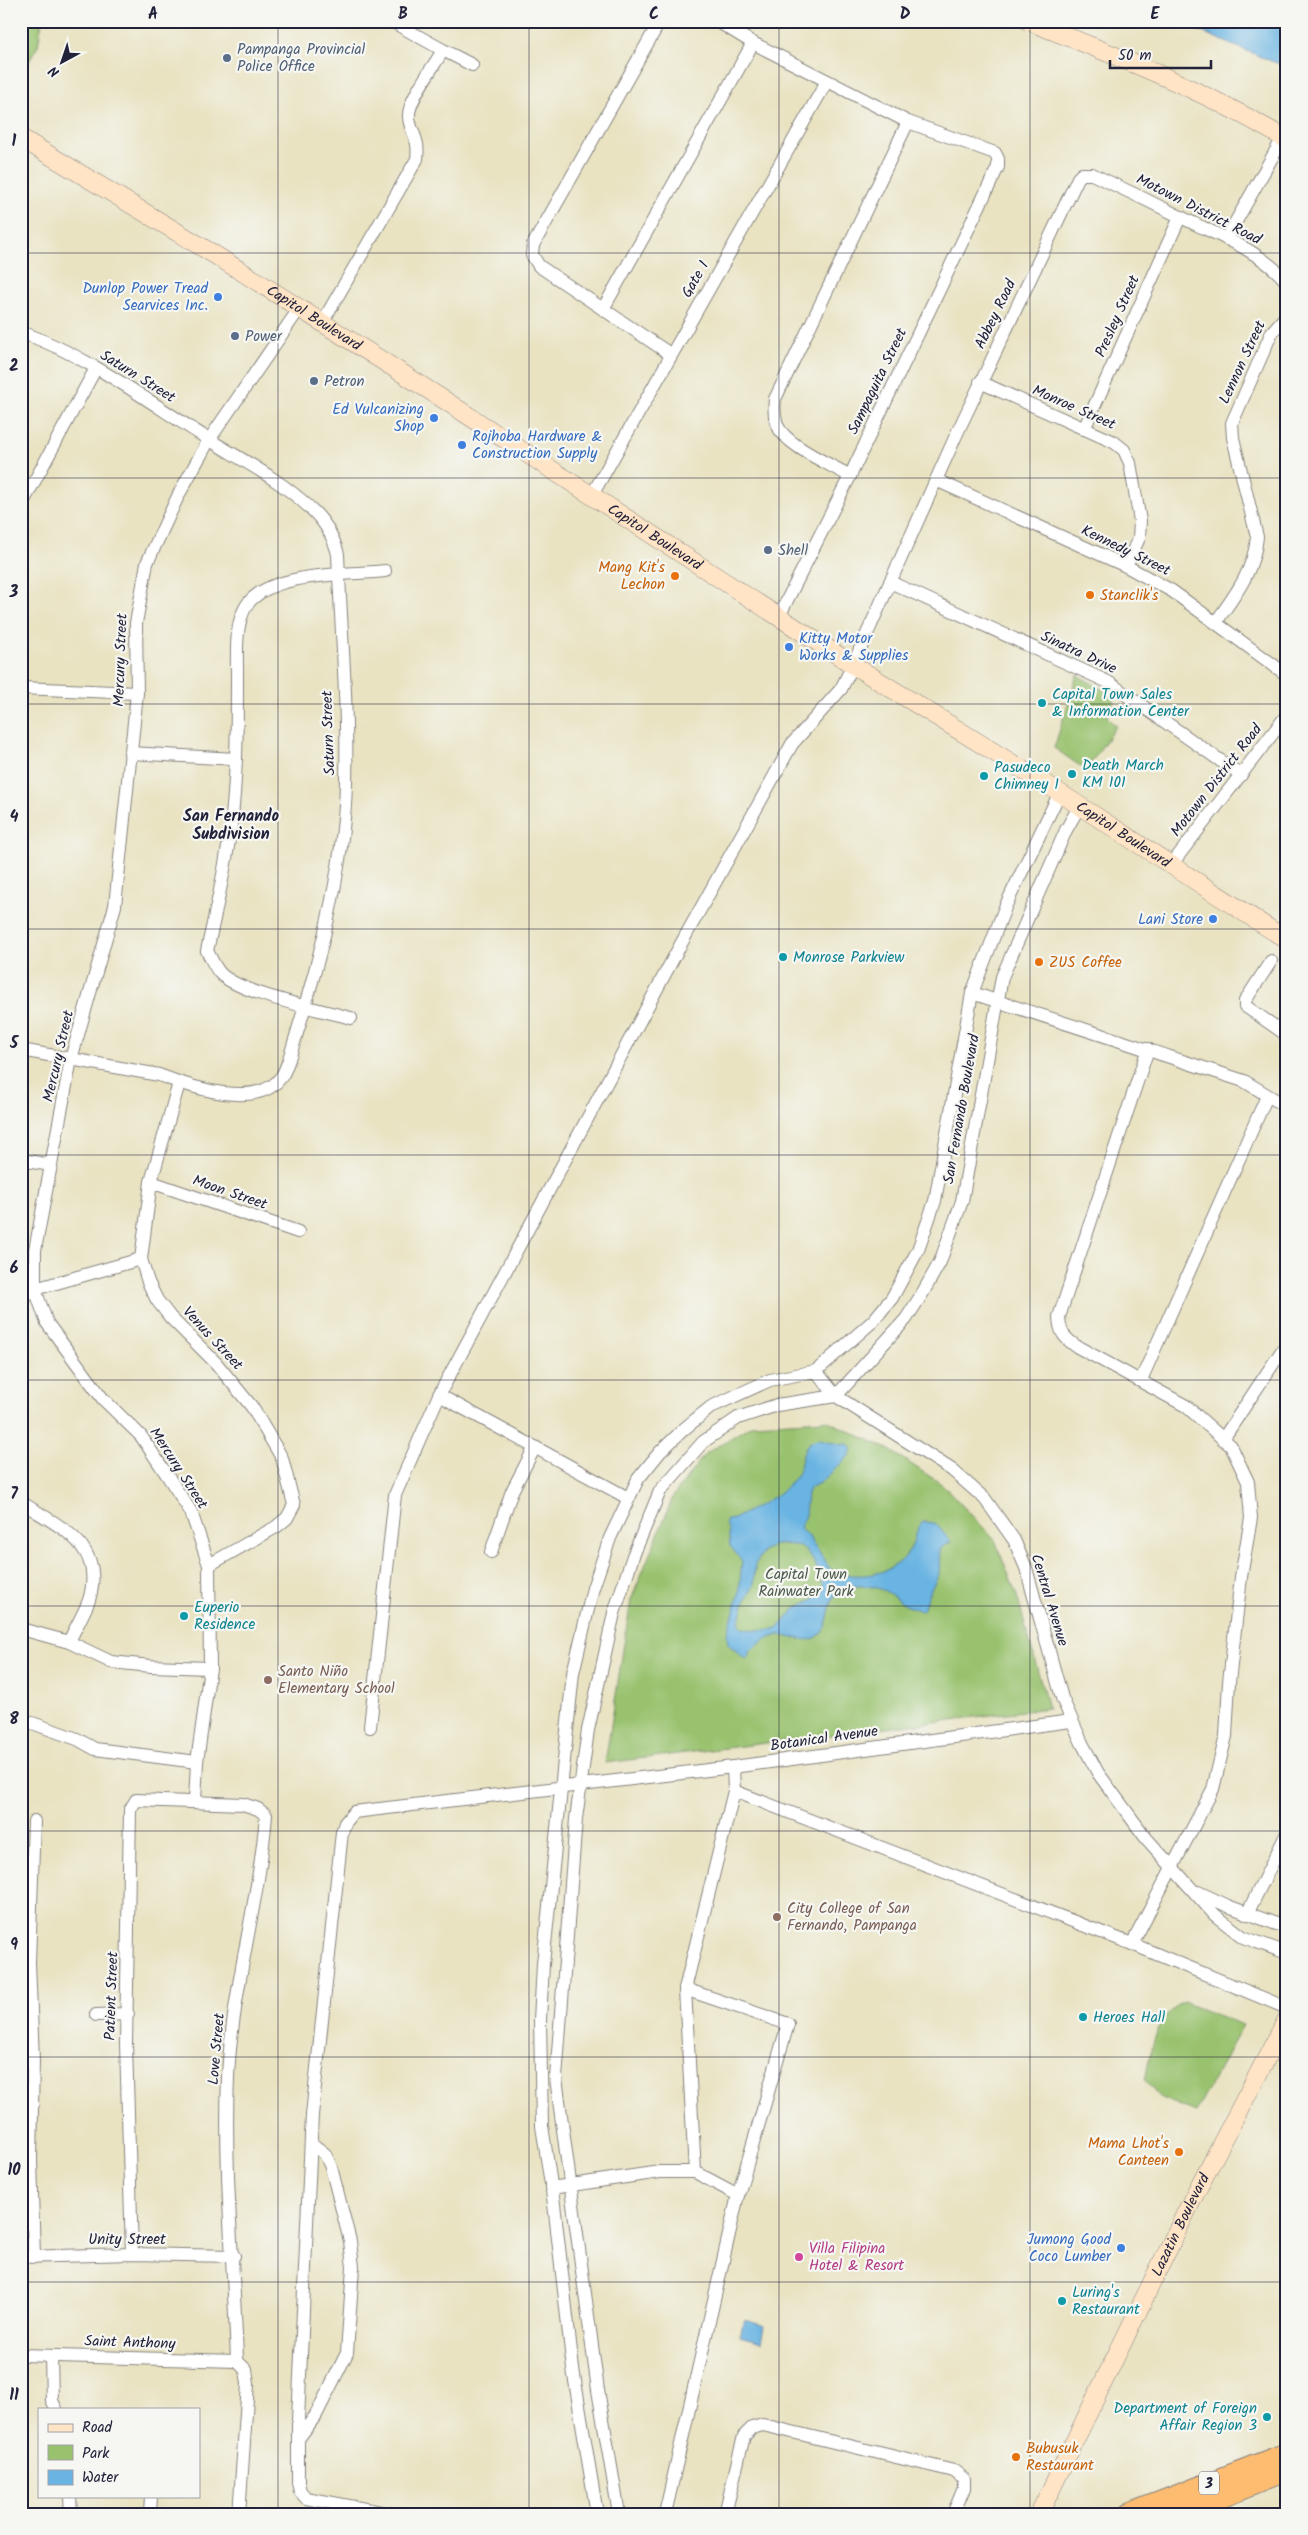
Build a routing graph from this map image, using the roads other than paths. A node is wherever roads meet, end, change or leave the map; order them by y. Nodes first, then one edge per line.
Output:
1 (391, 21) edge
2 (660, 21) edge
3 (718, 21) edge
4 (1028, 21) edge
5 (753, 43) junction
6 (443, 50) junction
7 (472, 65) dead end
8 (827, 81) junction
9 (908, 122) junction
10 (21, 138) edge
11 (1285, 139) edge
12 (1092, 174) joint
13 (1180, 216) junction
14 (1226, 239) junction
15 (1287, 282) edge
16 (299, 309) junction
17 (603, 310) junction
18 (1287, 315) edge
19 (322, 323) junction
20 (21, 332) edge
21 (670, 354) junction
22 (96, 368) junction
23 (980, 382) junction
24 (1084, 429) junction
25 (209, 440) junction
26 (850, 476) junction
27 (936, 480) junction
28 (592, 495) junction
29 (21, 506) edge
30 (1126, 566) junction
31 (385, 571) dead end
32 (339, 576) junction
33 (890, 582) junction
34 (779, 616) junction
35 (1216, 622) junction
36 (854, 665) junction
37 (1287, 675) edge
38 (21, 688) edge
39 (137, 693) junction
40 (1287, 715) edge
41 (130, 753) junction
42 (236, 759) junction
43 (1241, 776) junction
44 (1060, 792) junction
45 (1080, 805) junction
46 (1171, 865) junction
47 (1287, 940) edge
48 (1271, 961) dead end
49 (972, 993) junction
50 (996, 1001) junction
51 (306, 1006) junction
52 (351, 1018) dead end
53 (1287, 1035) edge
54 (1148, 1049) junction
55 (21, 1050) edge
56 (71, 1059) junction
57 (179, 1083) junction
58 (1267, 1096) junction
59 (1287, 1107) edge
60 (21, 1160) edge
61 (51, 1164) junction
62 (151, 1182) junction
63 (298, 1232) dead end
64 (141, 1259) junction
65 (35, 1289) junction
66 (21, 1300) edge
67 (1287, 1343) edge
68 (816, 1371) junction
69 (1141, 1380) junction
70 (439, 1395) junction
71 (836, 1396) junction
72 (1223, 1439) junction
73 (534, 1447) junction
74 (628, 1498) junction
75 (21, 1502) edge
76 (491, 1552) dead end
77 (208, 1566) junction
78 (21, 1629) edge
79 (69, 1642) junction
80 (210, 1668) junction
81 (21, 1719) edge
82 (1071, 1722) junction
83 (370, 1727) dead end
84 (197, 1762) junction
85 (733, 1767) junction
86 (580, 1784) junction
87 (561, 1786) junction
88 (734, 1791) junction
89 (195, 1801) junction
90 (34, 1821) dead end
91 (1287, 1833) edge
92 (1172, 1868) junction
93 (1193, 1890) junction
94 (1247, 1914) junction
95 (1287, 1928) edge
96 (1132, 1944) junction
97 (1287, 1954) edge
98 (25, 1962) edge
99 (685, 1989) junction
100 (1287, 2008) edge
101 (128, 2014) junction
102 (96, 2016) dead end
103 (1287, 2019) edge
104 (27, 2060) edge
105 (311, 2143) junction
106 (26, 2159) edge
107 (695, 2172) junction
108 (571, 2186) junction
109 (551, 2188) junction
110 (738, 2195) junction
111 (132, 2254) junction
112 (234, 2256) junction
113 (27, 2257) edge
114 (21, 2355) edge
115 (52, 2356) junction
116 (237, 2361) junction
117 (56, 2408) edge
118 (298, 2439) junction
119 (1287, 2454) edge
120 (1287, 2460) edge
121 (1287, 2470) edge
122 (1287, 2477) edge
123 (70, 2498) edge
124 (150, 2498) edge
125 (71, 2514) edge
126 (150, 2514) edge
127 (239, 2514) edge
128 (392, 2514) edge
129 (597, 2514) edge
130 (620, 2514) edge
131 (665, 2514) edge
132 (725, 2514) edge
133 (953, 2514) edge
134 (1039, 2514) edge
135 (1131, 2514) edge
136 (1152, 2514) edge
137 (1178, 2514) edge
138 (1204, 2514) edge

1 - 6 street
2 - 17 street
3 - 5 street
4 - 11 main road
5 - 8 street
5 - 17 street
6 - 7 street
6 - 19 street
8 - 9 street
8 - 21 street, Gate I
9 - 26 street
9 - 26 street, Sampaguita Street
10 - 16 main road, Capitol Boulevard
11 - 14 street
12 - 13 street, Motown District Road
12 - 23 street, Abbey Road
13 - 14 street, Motown District Road
13 - 24 street, Presley Street
14 - 15 street, Motown District Road
16 - 19 main road, Capitol Boulevard
16 - 25 street, Mercury Street
17 - 21 street
18 - 35 street, Lennon Street
19 - 28 main road, Capitol Boulevard
20 - 22 street, Saturn Street
21 - 28 street, Gate I
22 - 25 street, Saturn Street
22 - 29 street
23 - 24 street, Monroe Street
23 - 27 street, Abbey Road
24 - 30 street, Monroe Street
25 - 32 street, Saturn Street
25 - 39 street, Mercury Street
26 - 34 street, Sampaguita Street
27 - 30 street, Kennedy Street
27 - 33 street, Abbey Road
28 - 34 main road, Capitol Boulevard
30 - 35 street, Kennedy Street
31 - 32 street
32 - 42 street
32 - 51 street, Saturn Street
33 - 36 street, Abbey Road
33 - 43 street, Sinatra Drive
34 - 36 main road, Capitol Boulevard
35 - 37 street, Kennedy Street
36 - 44 main road, Capitol Boulevard
36 - 70 street, Abbey Road
38 - 39 street
39 - 41 street, Mercury Street
40 - 43 street, Motown District Road
41 - 42 street
41 - 56 street, Mercury Street
42 - 51 street
43 - 46 street, Motown District Road
44 - 45 main road, Capitol Boulevard
44 - 49 street, San Fernando Boulevard
45 - 46 main road, Capitol Boulevard
45 - 50 street, San Fernando Boulevard
46 - 47 main road, Capitol Boulevard
48 - 53 street
49 - 50 street
49 - 68 street, San Fernando Boulevard
50 - 54 street
50 - 71 street, San Fernando Boulevard
51 - 52 street
51 - 57 street, Saturn Street
54 - 58 street
54 - 69 street
55 - 56 street, Saturn Street
56 - 57 street, Saturn Street
56 - 61 street, Mercury Street
57 - 62 street, Venus Street
58 - 59 street
58 - 69 street
60 - 61 street
61 - 65 street, Mercury Street
62 - 63 street, Moon Street
62 - 64 street, Venus Street
64 - 65 street
64 - 77 street, Venus Street
65 - 66 street
65 - 77 street, Mercury Street
67 - 72 street
68 - 71 street, Central Avenue
68 - 74 street
69 - 72 street
70 - 73 street
70 - 83 street, Abbey Road
71 - 82 street, Central Avenue
71 - 86 street
72 - 92 street
73 - 74 street
73 - 76 street
74 - 87 street
75 - 79 street
77 - 80 street, Mercury Street
78 - 79 street
79 - 80 street
80 - 84 street, Mercury Street
81 - 84 street
82 - 85 street, Botanical Avenue
82 - 92 street, Central Avenue
84 - 89 street, Mercury Street
85 - 86 street, Botanical Avenue
85 - 88 street
86 - 87 street, Botanical Avenue
86 - 108 street
87 - 105 street, Botanical Avenue
87 - 109 street
88 - 96 street
88 - 99 street
89 - 101 street, Patient Street
89 - 112 street, Love Street
90 - 98 street
91 - 94 street
92 - 93 street, Central Avenue
92 - 96 street
93 - 94 street, Central Avenue
93 - 97 street, Central Avenue
94 - 95 street, Central Avenue
96 - 100 street
98 - 104 street
99 - 107 street
99 - 110 street
101 - 102 street
101 - 111 street, Patient Street
103 - 134 main road, Lazatin Boulevard
104 - 106 street
105 - 118 street
105 - 118 street
106 - 113 street
107 - 108 street
107 - 110 street
108 - 109 street
108 - 130 street
109 - 129 street
110 - 131 street
111 - 112 street, Unity Street
111 - 113 street, Unity Street
112 - 116 street, Love Street
114 - 115 street, Saint Anthony
115 - 116 street, Saint Anthony
115 - 117 street
116 - 127 street
118 - 128 street
119 - 135 highway, 3
120 - 136 highway, 3
121 - 137 highway, 3
122 - 138 highway, 3
123 - 125 street
124 - 126 street
132 - 133 street

